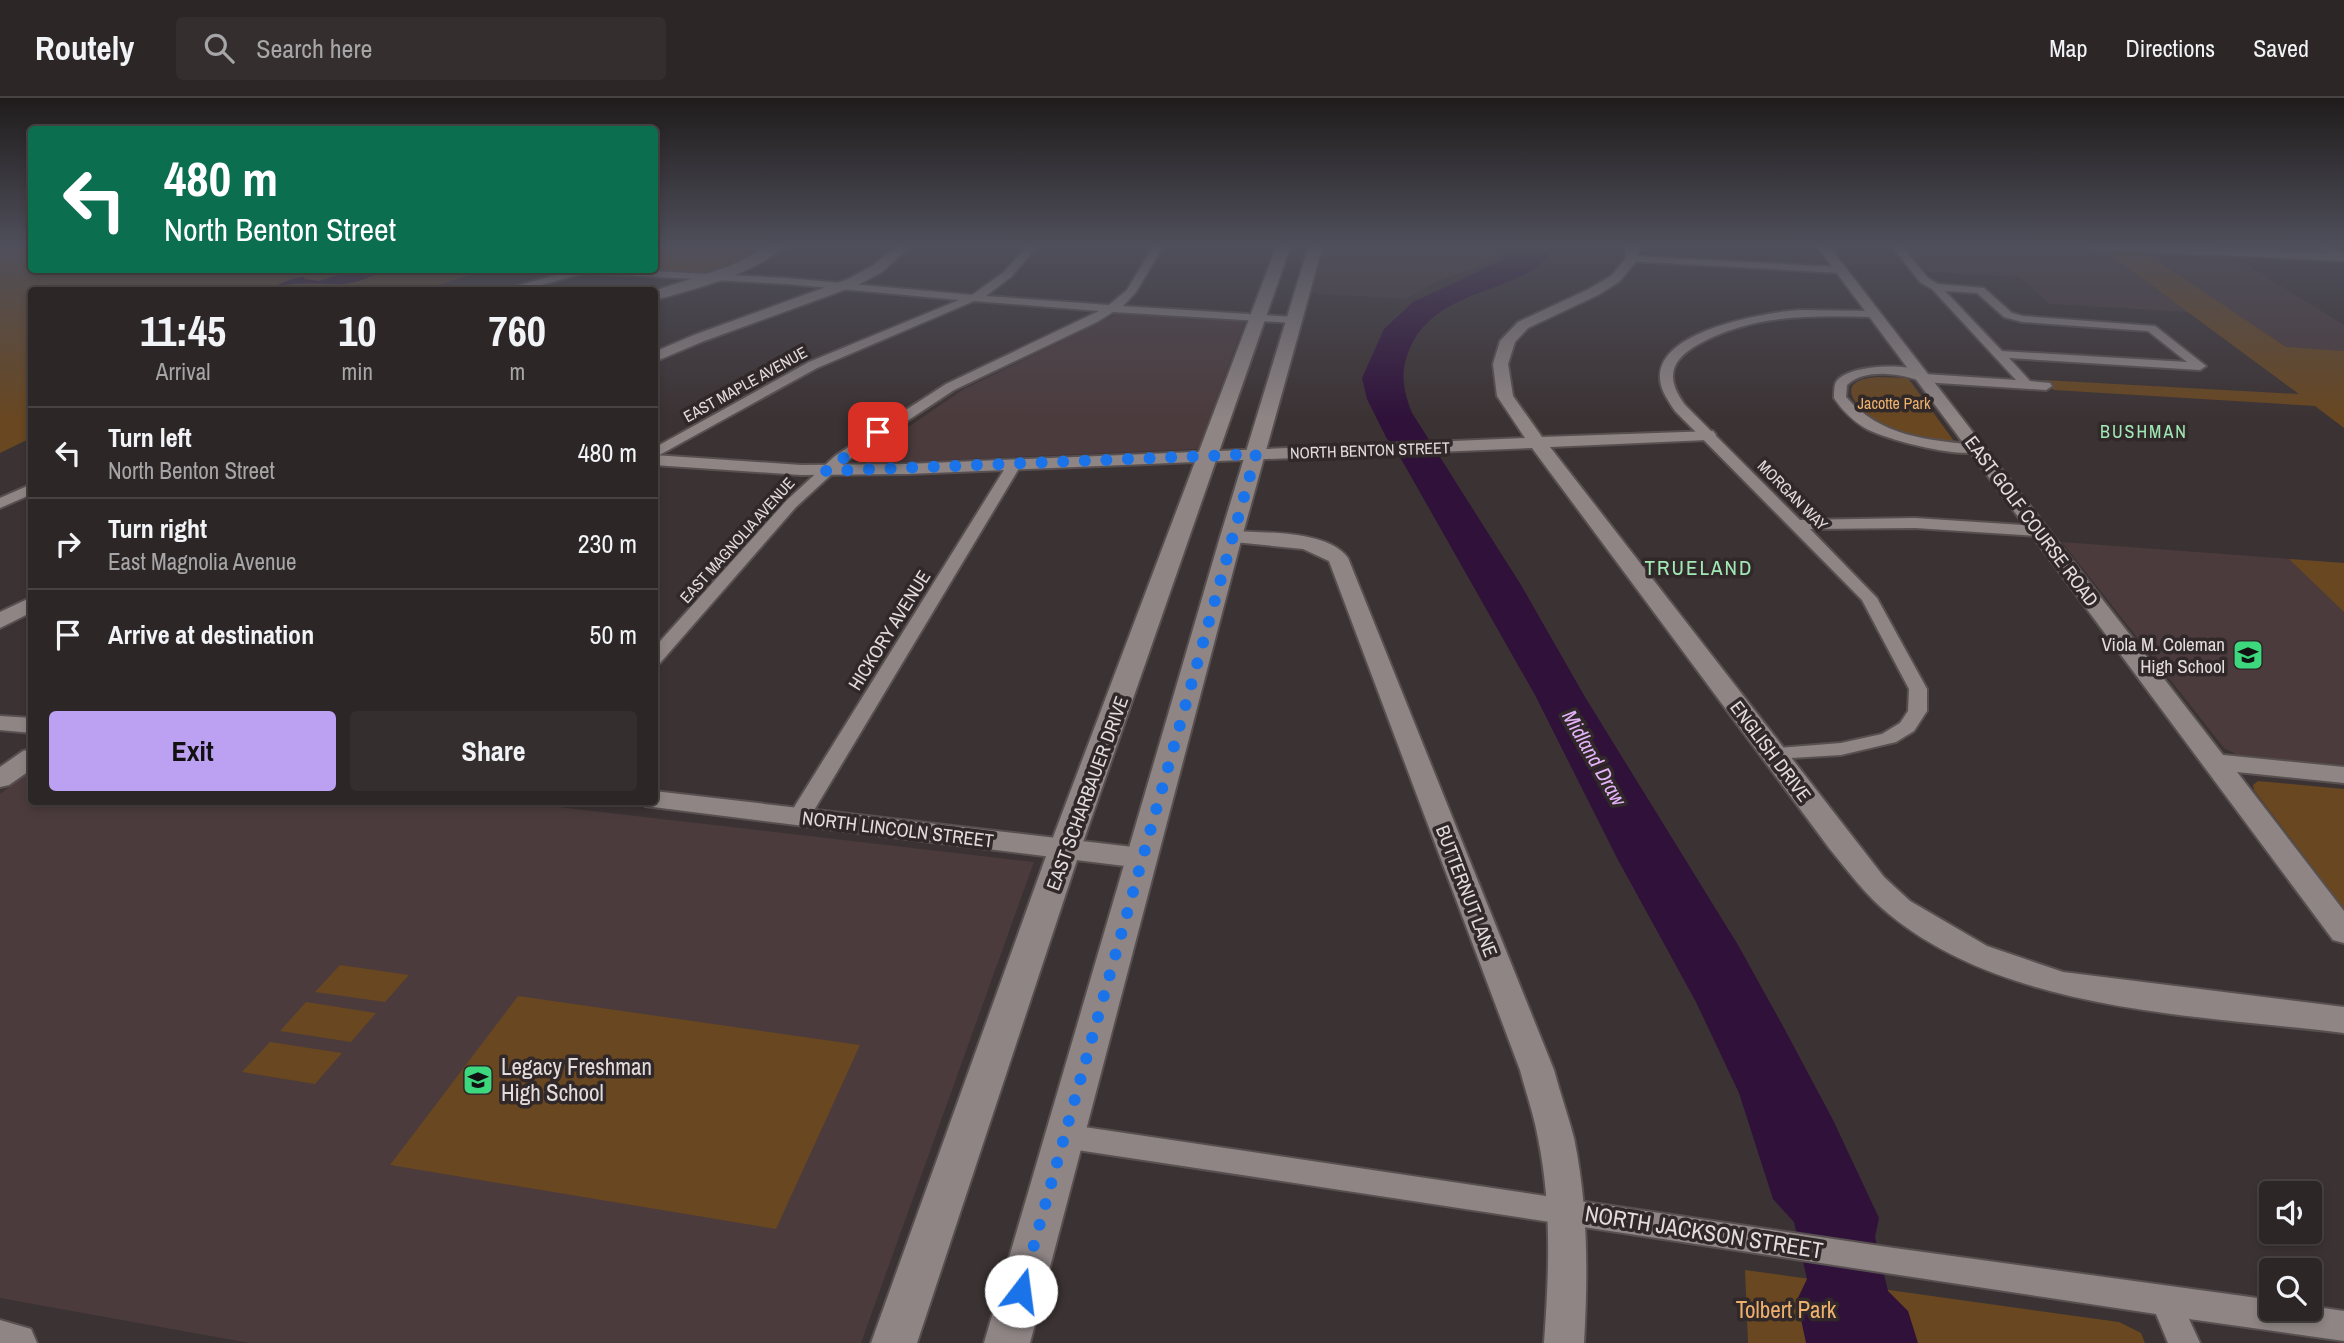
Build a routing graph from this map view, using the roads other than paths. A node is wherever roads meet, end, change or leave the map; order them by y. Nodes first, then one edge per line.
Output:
1 (795, 303) edge
2 (962, 303) edge
3 (1029, 303) edge
4 (1119, 303) edge
5 (1263, 303) edge
6 (1299, 303) edge
7 (1564, 303) edge
8 (1866, 303) edge
9 (1951, 303) edge
10 (1995, 303) edge
11 (1112, 309) junction
12 (1874, 314) junction
13 (1258, 318) junction
14 (1294, 320) junction
15 (1998, 354) junction
16 (658, 356) edge
17 (1921, 376) junction
18 (2026, 384) junction
19 (2046, 386) dead end
20 (1707, 435) junction
21 (1537, 442) junction
22 (1976, 449) junction
23 (658, 452) edge
24 (1256, 454) junction
25 (1208, 457) junction
26 (658, 460) edge
27 (1014, 465) junction
28 (826, 471) junction
29 (28, 490) edge
30 (0, 504) edge
31 (1799, 525) junction
32 (2039, 531) junction
33 (1231, 537) junction
34 (28, 605) edge
35 (0, 621) edge
36 (658, 654) edge
37 (0, 723) edge
38 (28, 726) edge
39 (1773, 754) junction
40 (28, 760) edge
41 (2217, 762) junction
42 (2344, 775) edge
43 (0, 779) edge
44 (658, 800) edge
45 (799, 817) junction
46 (1065, 848) junction
47 (1142, 858) junction
48 (2344, 932) edge
49 (2344, 1020) edge
50 (1064, 1136) junction
51 (1565, 1210) junction
52 (2165, 1300) junction
53 (2344, 1326) edge
54 (0, 1340) edge
55 (17, 1343) edge
56 (894, 1343) edge
57 (1007, 1343) edge
58 (1564, 1343) edge
59 (2184, 1343) edge

1 - 16 street
2 - 23 street, EAST MAPLE AVENUE
3 - 11 street
4 - 11 street, EAST MAGNOLIA AVENUE
5 - 13 main road, EAST SCHARBAUER DRIVE
6 - 14 main road
7 - 21 street, ENGLISH DRIVE
8 - 12 street, EAST GOLF COURSE ROAD
9 - 15 street
10 - 15 street
11 - 13 street
11 - 28 street, EAST MAGNOLIA AVENUE
12 - 17 street, EAST GOLF COURSE ROAD
12 - 20 street, MORGAN WAY
13 - 14 street
13 - 25 main road, EAST SCHARBAUER DRIVE
14 - 24 main road
15 - 18 street
17 - 18 street
17 - 22 street, EAST GOLF COURSE ROAD
17 - 22 street
18 - 19 street
20 - 21 street, NORTH BENTON STREET
20 - 31 street, MORGAN WAY
21 - 24 street, NORTH BENTON STREET
21 - 39 street, ENGLISH DRIVE
22 - 32 street, EAST GOLF COURSE ROAD
24 - 25 street, NORTH BENTON STREET
24 - 33 main road
25 - 27 street, NORTH BENTON STREET
25 - 46 main road, EAST SCHARBAUER DRIVE
26 - 28 street, NORTH BENTON STREET
27 - 28 street, NORTH BENTON STREET
27 - 45 street, HICKORY AVENUE
28 - 36 street, EAST MAGNOLIA AVENUE
29 - 30 street
31 - 32 street
31 - 39 street, MORGAN WAY
32 - 41 street, EAST GOLF COURSE ROAD
33 - 47 main road
33 - 51 street, BUTTERNUT LANE
34 - 35 street
37 - 38 street
39 - 49 street, ENGLISH DRIVE
40 - 43 street
41 - 42 street
41 - 48 street, EAST GOLF COURSE ROAD
44 - 45 street, NORTH LINCOLN STREET
45 - 46 street, NORTH LINCOLN STREET
46 - 47 street, NORTH LINCOLN STREET
46 - 56 main road, EAST SCHARBAUER DRIVE
47 - 50 main road
50 - 51 street, NORTH JACKSON STREET
50 - 57 main road
51 - 52 street, NORTH JACKSON STREET
51 - 58 street, BUTTERNUT LANE
52 - 53 street, NORTH JACKSON STREET
52 - 59 street
54 - 55 street

